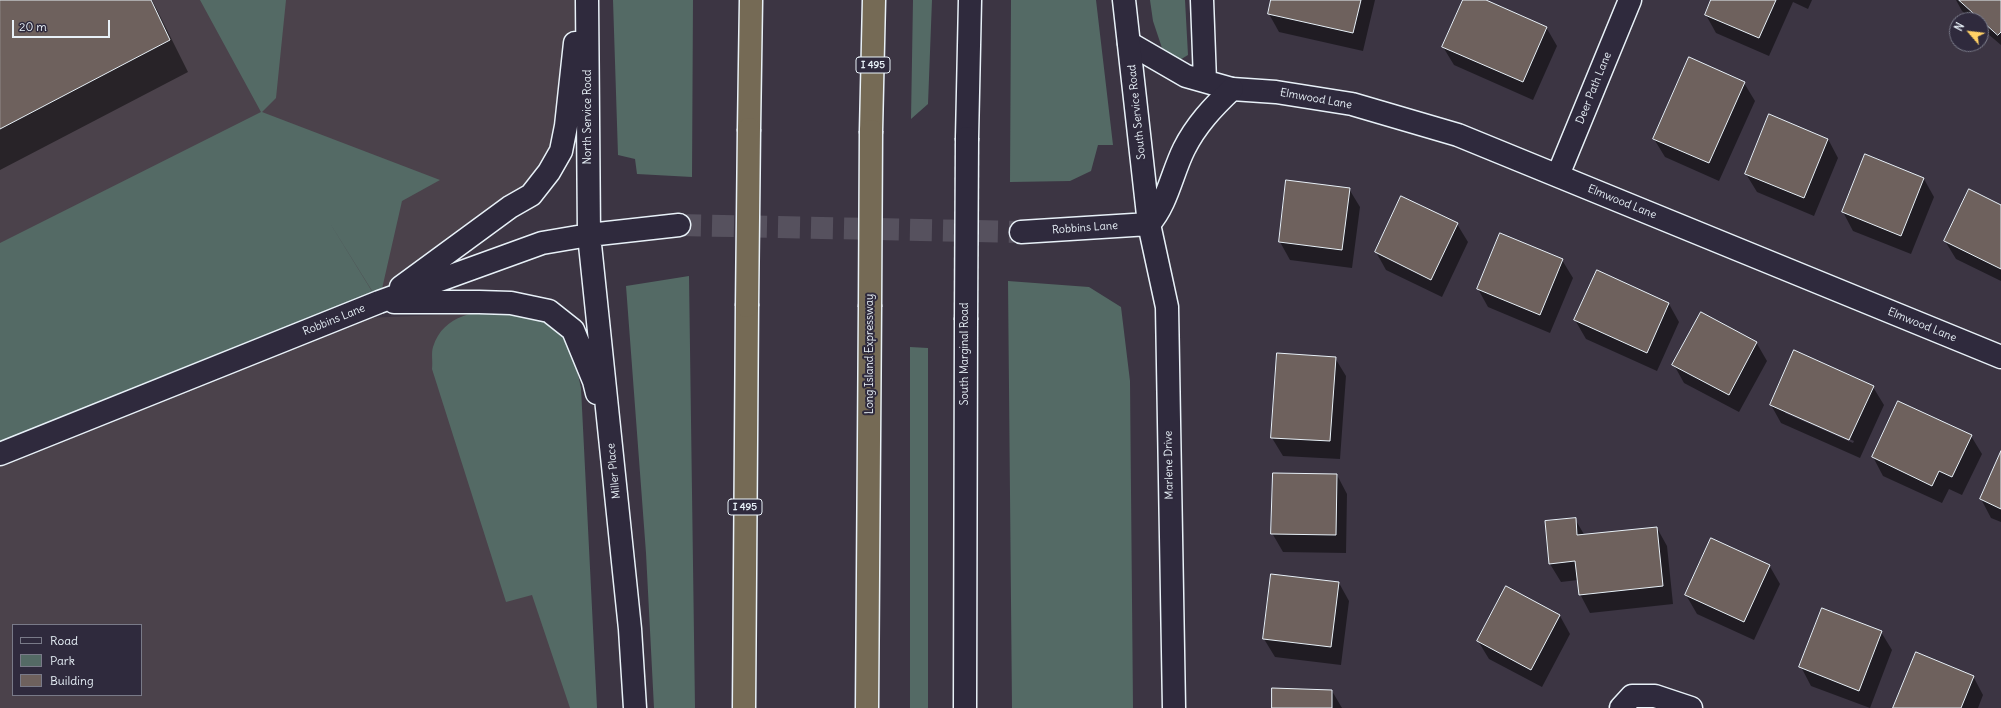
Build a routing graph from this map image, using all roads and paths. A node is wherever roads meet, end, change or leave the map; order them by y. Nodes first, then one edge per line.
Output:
1 (580, 0) edge
2 (587, 0) edge
3 (751, 0) edge
4 (874, 0) edge
5 (970, 0) edge
6 (1124, 0) edge
7 (1202, 0) edge
8 (1630, 0) edge
9 (1129, 43) junction
10 (1205, 81) junction
11 (1232, 89) junction
12 (1558, 175) junction
13 (1149, 224) junction
14 (679, 225) tunnel mouth
15 (1021, 232) tunnel mouth
16 (589, 235) junction
17 (379, 302) junction
18 (2001, 357) edge
19 (0, 454) edge
20 (618, 508) junction
21 (634, 708) edge
22 (744, 708) edge
23 (867, 708) edge
24 (965, 708) edge
25 (1174, 708) edge
26 (1621, 708) edge
27 (1691, 708) edge

1 - 17 street
2 - 16 street, North Service Road
3 - 22 highway, I 495, bridge
4 - 23 highway, Long Island Expressway / I 495, bridge
5 - 24 street, South Marginal Road, bridge
6 - 9 street, South Service Road
7 - 10 street
8 - 12 street, Deer Path Lane
9 - 10 street, Elmwood Lane
9 - 13 street, South Service Road
10 - 11 street, Elmwood Lane
11 - 12 street, Elmwood Lane
11 - 13 street
12 - 18 street, Elmwood Lane
13 - 15 street, Robbins Lane
13 - 25 street, Marlene Drive
14 - 16 street, Robbins Lane
16 - 17 street, Robbins Lane
16 - 20 street, Miller Place
17 - 19 street, Robbins Lane
17 - 20 street
20 - 21 street, Miller Place
26 - 27 street

